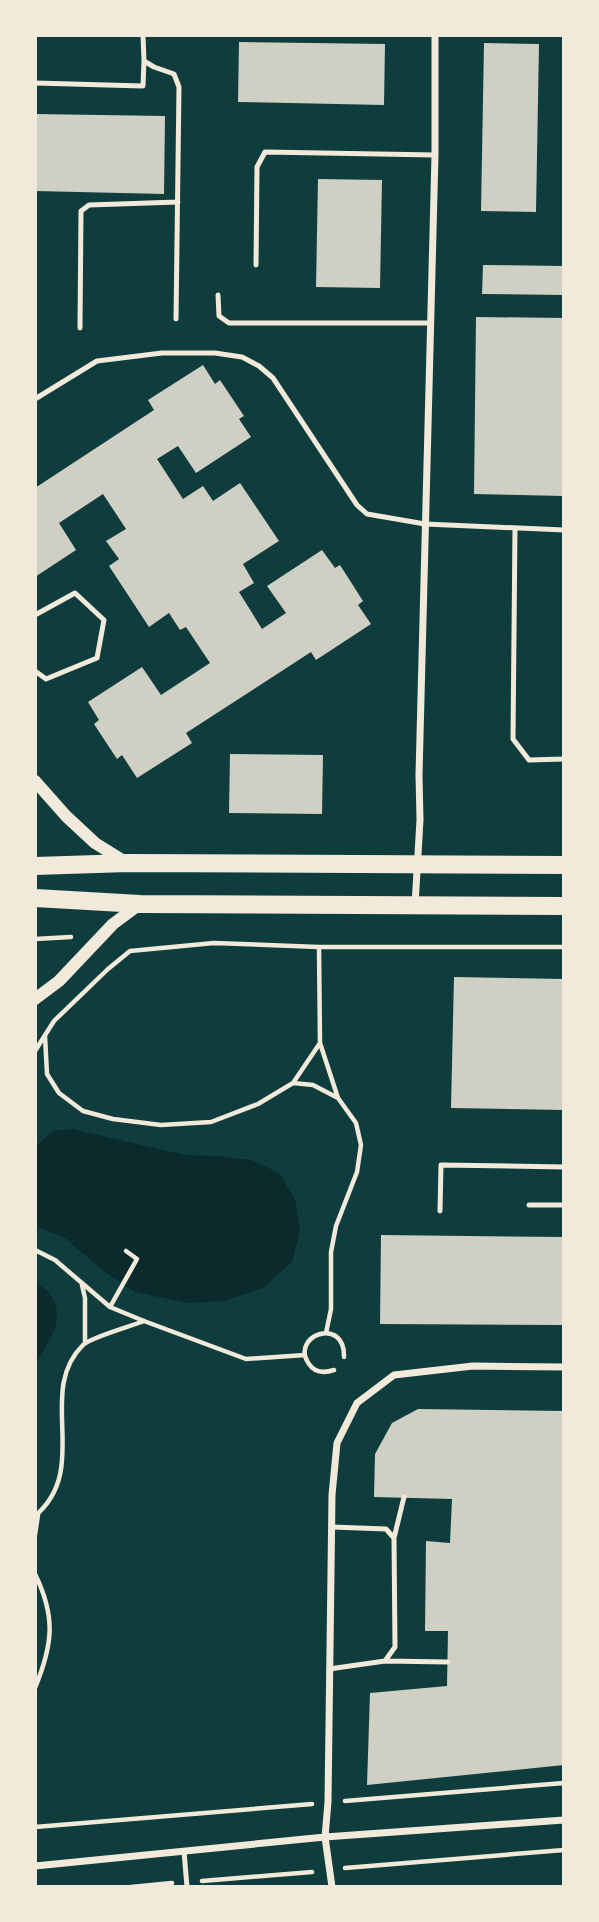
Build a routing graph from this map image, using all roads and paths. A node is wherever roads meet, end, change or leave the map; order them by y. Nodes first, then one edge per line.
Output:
1 (143, 35) edge
2 (435, 35) edge
3 (144, 61) junction
4 (35, 83) edge
5 (435, 155) junction
6 (177, 202) junction
7 (256, 265) dead end
8 (218, 295) dead end
9 (176, 319) dead end
10 (430, 323) junction
11 (80, 328) dead end
12 (35, 399) edge
13 (425, 524) junction
14 (515, 528) junction
15 (564, 530) edge
16 (35, 615) edge
17 (35, 671) edge
18 (564, 759) edge
19 (35, 781) edge
20 (128, 863) junction
21 (564, 864) edge
22 (35, 866) edge
23 (416, 866) junction
24 (35, 898) edge
25 (140, 904) junction
26 (415, 905) junction
27 (564, 906) edge
28 (75, 937) dead end
29 (35, 939) edge
30 (320, 947) junction
31 (564, 947) edge
32 (35, 999) edge
33 (45, 1036) junction
34 (320, 1042) junction
35 (35, 1051) edge
36 (293, 1083) junction
37 (338, 1098) junction
38 (564, 1167) edge
39 (528, 1205) dead end
40 (564, 1205) edge
41 (440, 1211) dead end
42 (35, 1251) edge
43 (126, 1251) dead end
44 (82, 1282) junction
45 (110, 1307) junction
46 (144, 1321) junction
47 (326, 1333) junction
48 (85, 1343) junction
49 (306, 1355) junction
50 (344, 1357) dead end
51 (564, 1367) edge
52 (334, 1370) dead end
53 (404, 1497) dead end
54 (36, 1515) edge
55 (332, 1527) junction
56 (35, 1535) edge
57 (394, 1538) junction
58 (35, 1574) edge
59 (385, 1661) junction
60 (448, 1662) dead end
61 (330, 1669) junction
62 (35, 1688) edge
63 (564, 1783) edge
64 (328, 1802) junction
65 (564, 1819) edge
66 (35, 1827) edge
67 (325, 1837) junction
68 (184, 1851) junction
69 (35, 1866) edge
70 (187, 1887) edge
71 (332, 1887) edge

1 - 3 lane
2 - 5 street
3 - 4 lane
3 - 6 lane
5 - 7 lane
5 - 10 street
6 - 9 lane
6 - 11 lane
8 - 10 lane
10 - 13 street
12 - 13 lane
13 - 14 lane
13 - 23 street
14 - 15 lane
14 - 18 lane
16 - 17 lane
19 - 20 street
20 - 22 main road
20 - 23 main road
21 - 23 main road
23 - 26 street
24 - 25 main road
25 - 26 main road
25 - 32 street
26 - 27 main road
28 - 29 path
30 - 31 path
30 - 33 path
30 - 34 path
33 - 35 path
33 - 36 path
34 - 36 path
34 - 37 path
36 - 37 path
37 - 47 path
38 - 41 lane
39 - 40 lane
42 - 44 path
43 - 45 path
44 - 45 path
44 - 48 path
45 - 46 path
46 - 48 path
46 - 49 path
47 - 49 path
47 - 50 path
48 - 54 path
49 - 52 path
51 - 55 street
53 - 57 lane
54 - 56 path
55 - 57 lane
55 - 61 street
57 - 59 lane
58 - 62 path
59 - 60 lane
59 - 61 lane
61 - 64 street
63 - 64 path
64 - 66 path
64 - 67 street
65 - 67 street
67 - 68 street
67 - 71 street
68 - 69 street
68 - 70 lane

